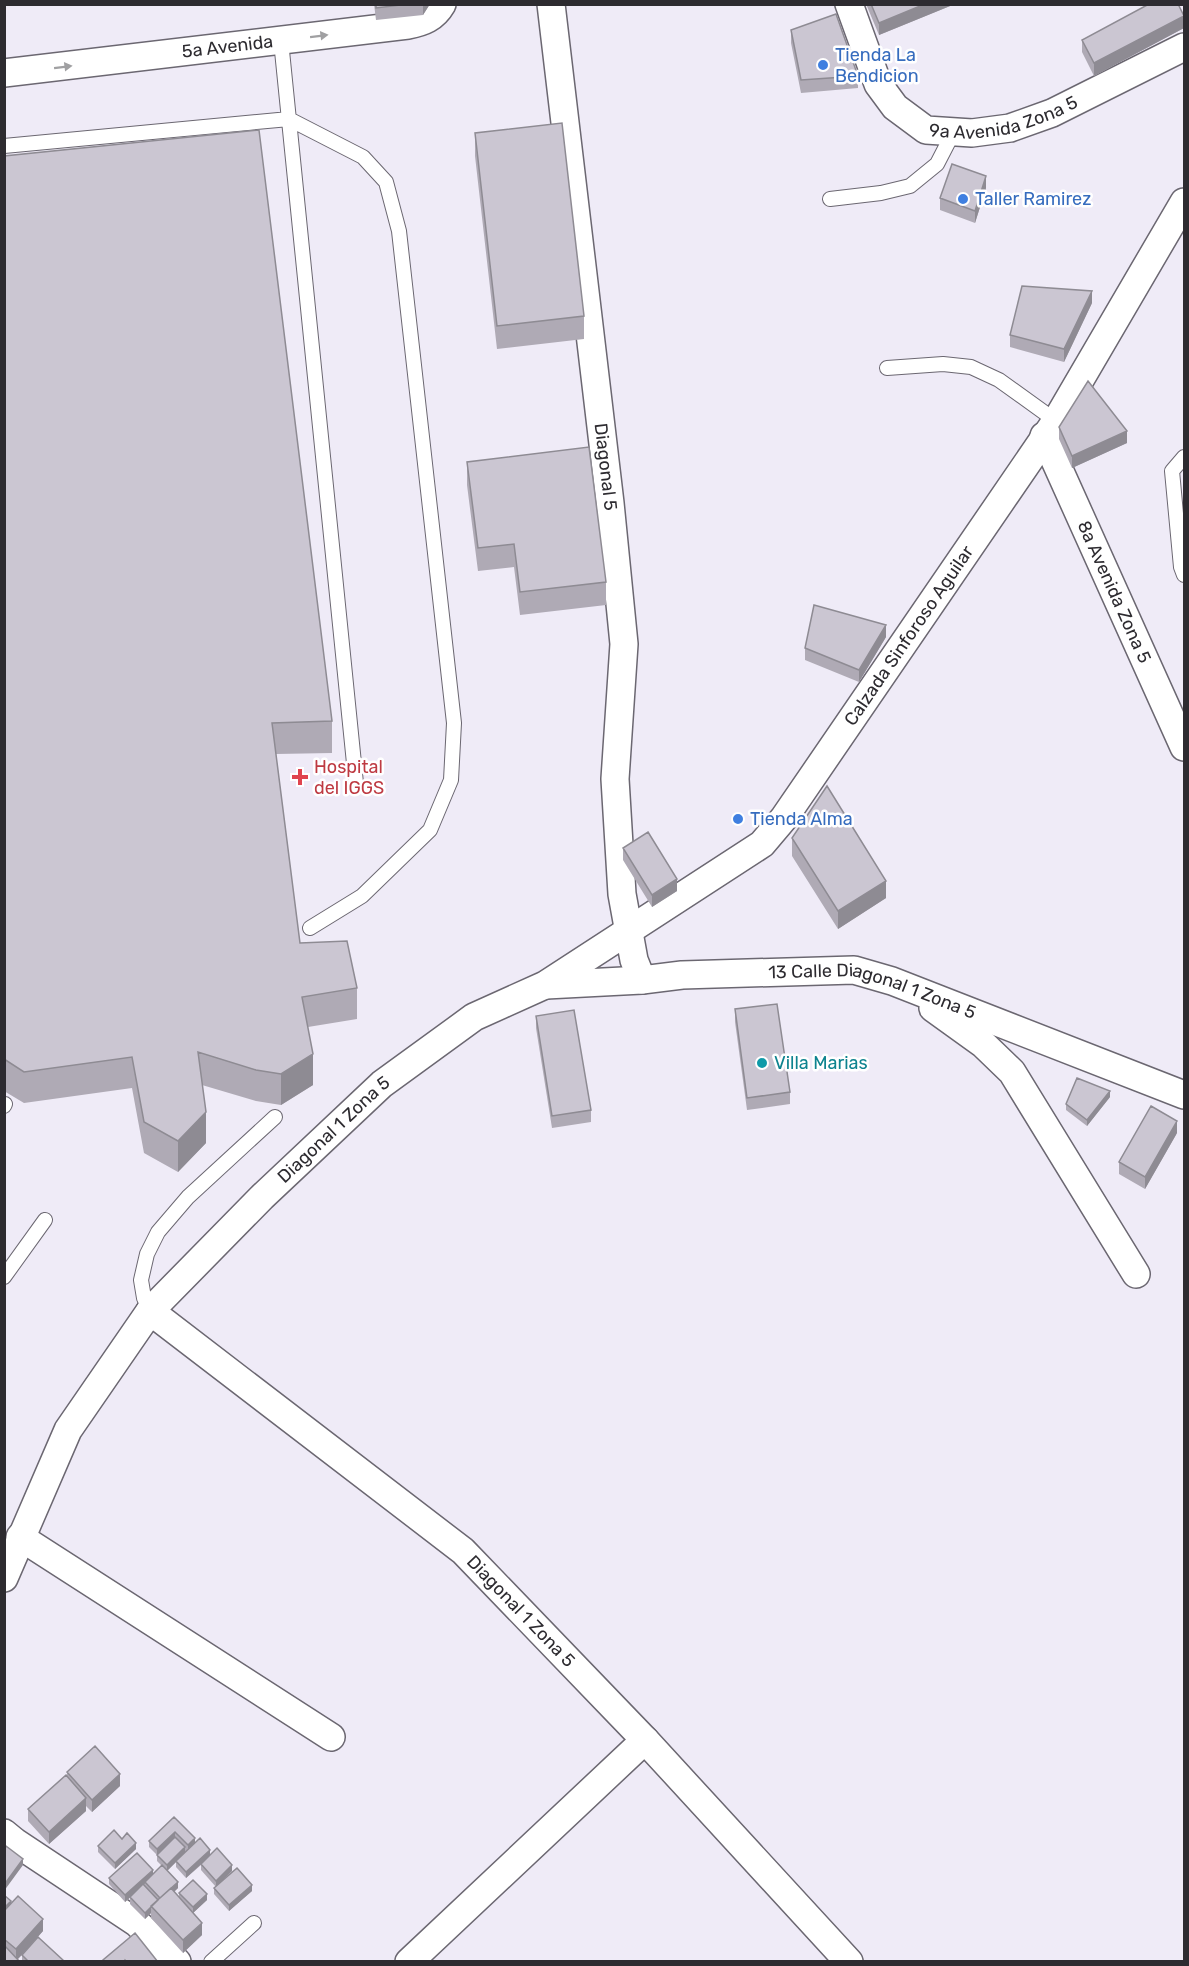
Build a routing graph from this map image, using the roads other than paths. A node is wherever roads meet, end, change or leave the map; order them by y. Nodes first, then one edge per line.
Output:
1 (442, 4) edge
2 (551, 4) edge
3 (849, 4) edge
4 (281, 41) junction
5 (1185, 47) edge
6 (4, 73) edge
7 (289, 119) junction
8 (953, 133) junction
9 (4, 146) edge
10 (831, 199) dead end
11 (1185, 202) edge
12 (887, 368) dead end
13 (1050, 428) junction
14 (1185, 457) edge
15 (1185, 575) edge
16 (1185, 747) edge
17 (356, 783) dead end
18 (310, 928) dead end
19 (629, 931) junction
20 (642, 980) junction
21 (892, 981) junction
22 (545, 985) junction
23 (1185, 1095) edge
24 (274, 1117) dead end
25 (45, 1220) dead end
26 (1136, 1274) dead end
27 (4, 1277) edge
28 (150, 1311) junction
29 (20, 1537) junction
30 (4, 1578) edge
31 (330, 1737) dead end
32 (645, 1740) junction
33 (4, 1833) edge
34 (254, 1923) dead end
35 (177, 1962) edge
36 (211, 1962) edge
37 (409, 1962) edge
38 (849, 1962) edge

4 -> 1 street, 5a Avenida
2 - 19 street, Diagonal 5
3 - 8 street, 9a Avenida Zona 5
6 -> 4 street, 5a Avenida
4 - 7 lane
5 - 8 street, 9a Avenida Zona 5
7 - 9 lane
7 - 17 lane
7 - 18 lane
8 - 10 lane
11 - 13 street, Calzada Sinforoso Aguilar
12 - 13 lane
13 - 16 street, 8a Avenida Zona 5
13 - 19 street, Calzada Sinforoso Aguilar
14 - 15 lane
19 - 20 street, Diagonal 5
19 - 22 street, Calzada Sinforoso Aguilar
20 - 21 street, 13 Calle Diagonal 1 Zona 5
20 - 22 street, 13 Calle Diagonal 1 Zona 5
21 - 23 street, 13 Calle Diagonal 1 Zona 5
21 - 26 street
22 - 28 street, Diagonal 1 Zona 5
24 - 28 lane
25 - 27 lane
28 - 29 street, Diagonal 1 Zona 5
28 - 32 street, Diagonal 1 Zona 5
29 - 30 street, Diagonal 1 Zona 5
29 - 31 street
32 - 37 street
32 - 38 street, Diagonal 1 Zona 5
33 - 35 street
34 - 36 lane

